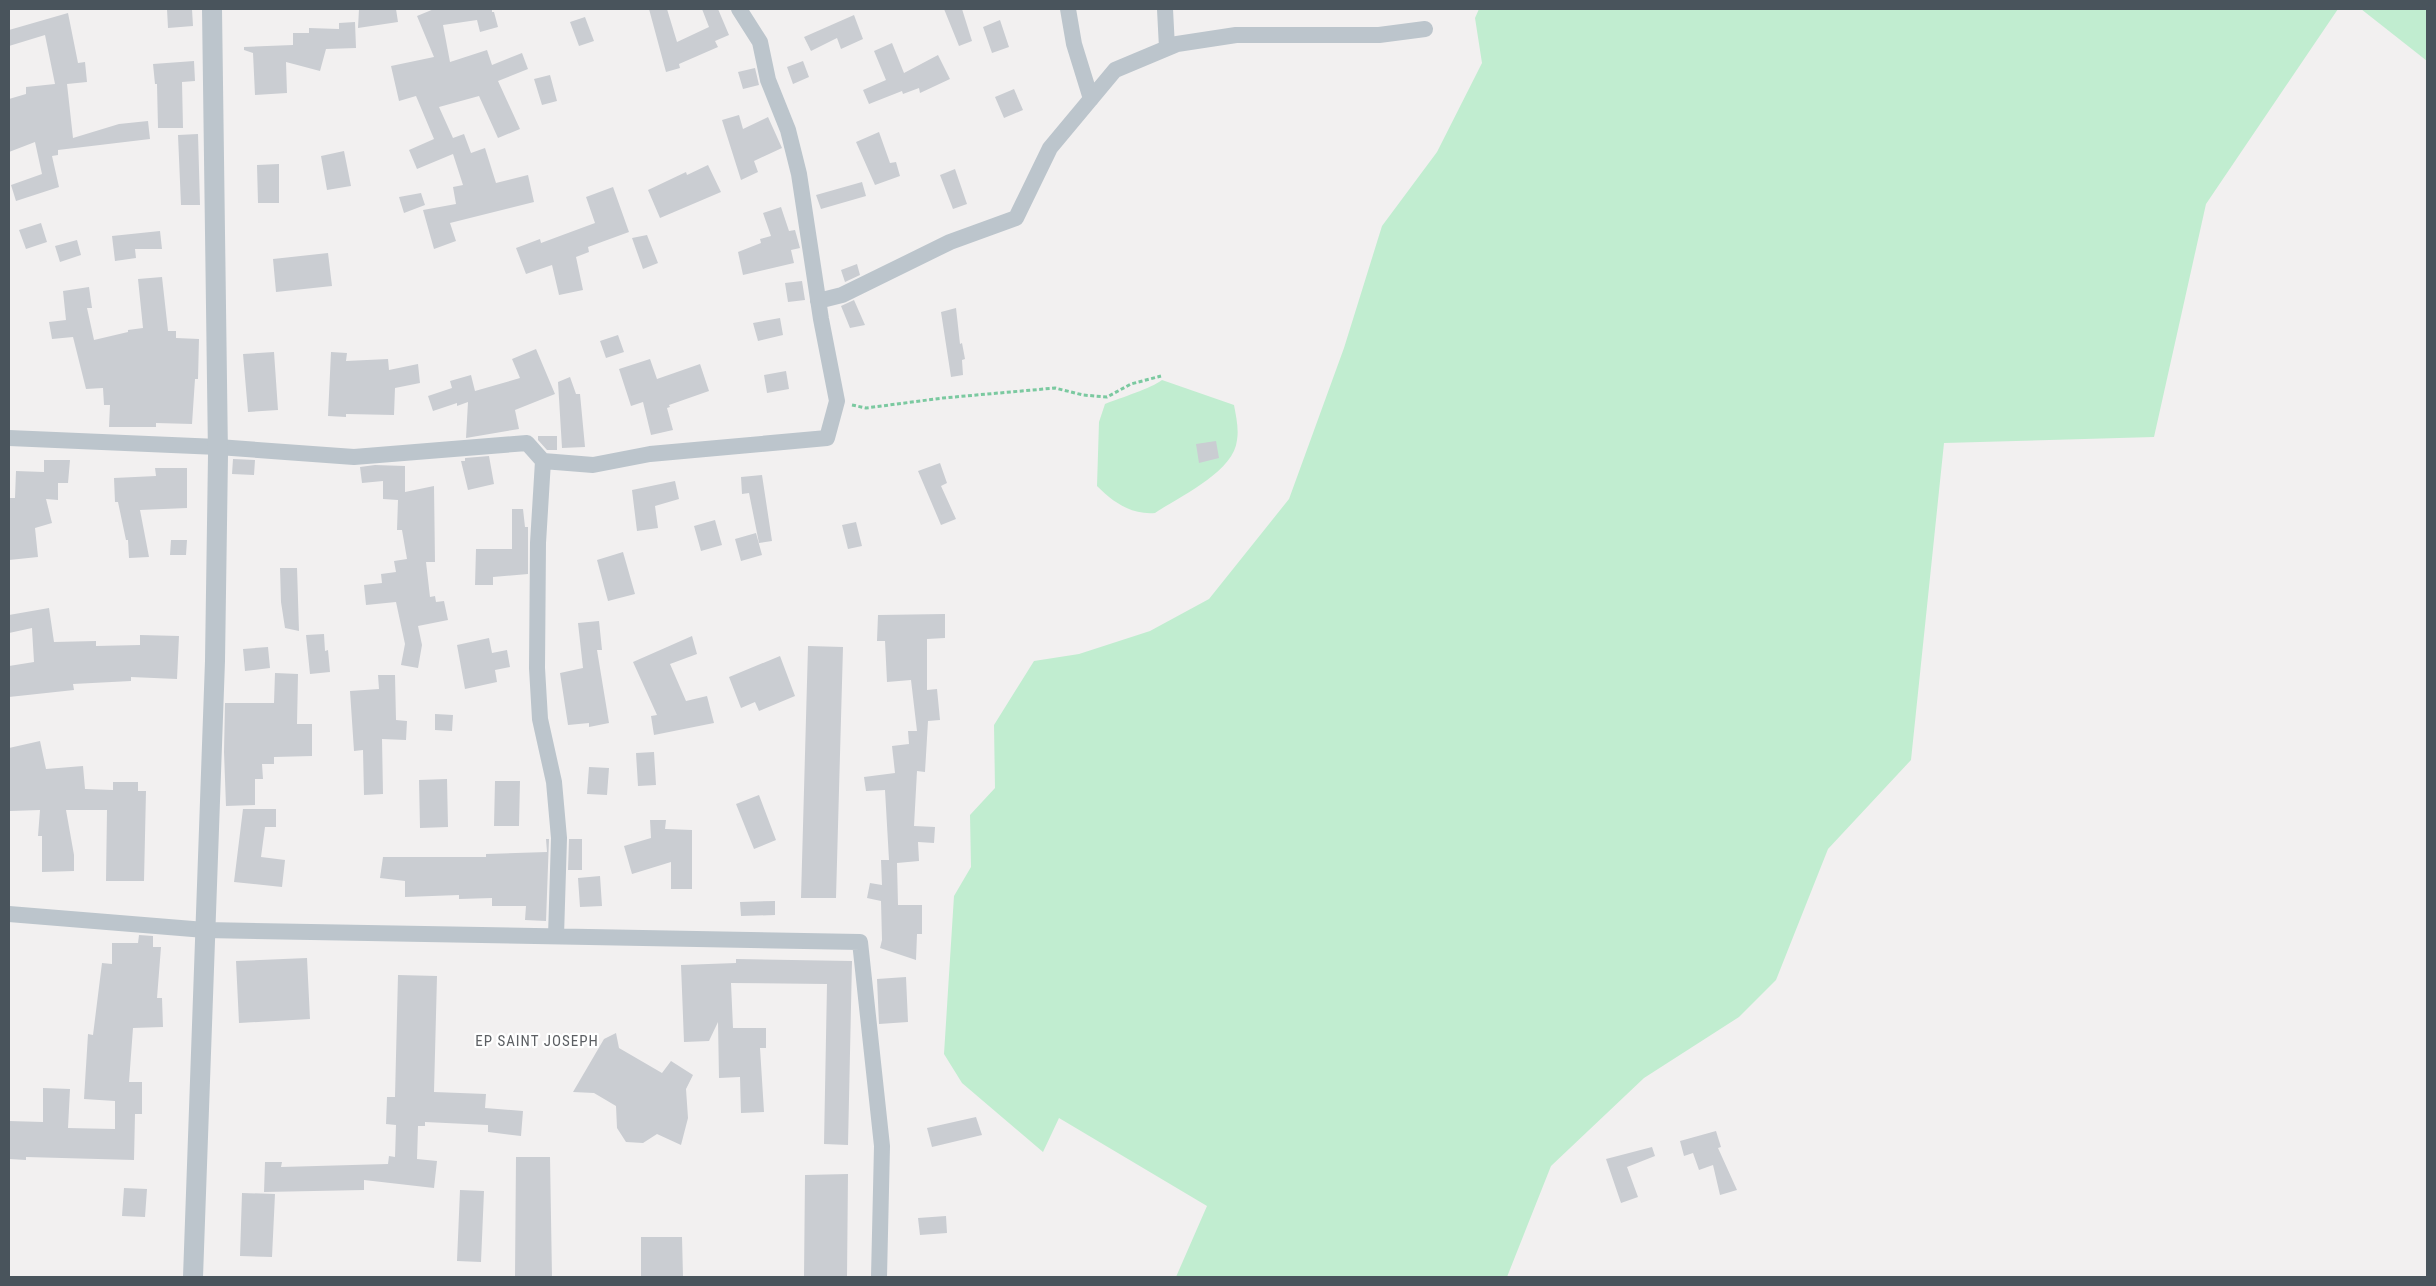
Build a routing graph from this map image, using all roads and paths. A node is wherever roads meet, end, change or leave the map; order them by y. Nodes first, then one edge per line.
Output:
1 (212, 9) edge
2 (739, 9) edge
3 (1068, 9) edge
4 (1165, 9) edge
5 (1425, 29) dead end
6 (1167, 48) junction
7 (1091, 100) junction
8 (818, 301) junction
9 (1161, 376) dead end
10 (837, 402) junction
11 (9, 438) edge
12 (218, 447) junction
13 (543, 461) junction
14 (9, 914) edge
15 (205, 930) junction
16 (556, 936) junction
17 (193, 1277) edge
18 (879, 1277) edge

1 - 12 street
2 - 8 street
3 - 7 street
4 - 6 street
5 - 6 street
6 - 7 street
7 - 8 street
8 - 10 street
9 - 10 path
10 - 13 street
11 - 12 street
12 - 13 street
12 - 15 street
13 - 16 street
14 - 15 street
15 - 16 street
15 - 17 street
16 - 18 street

